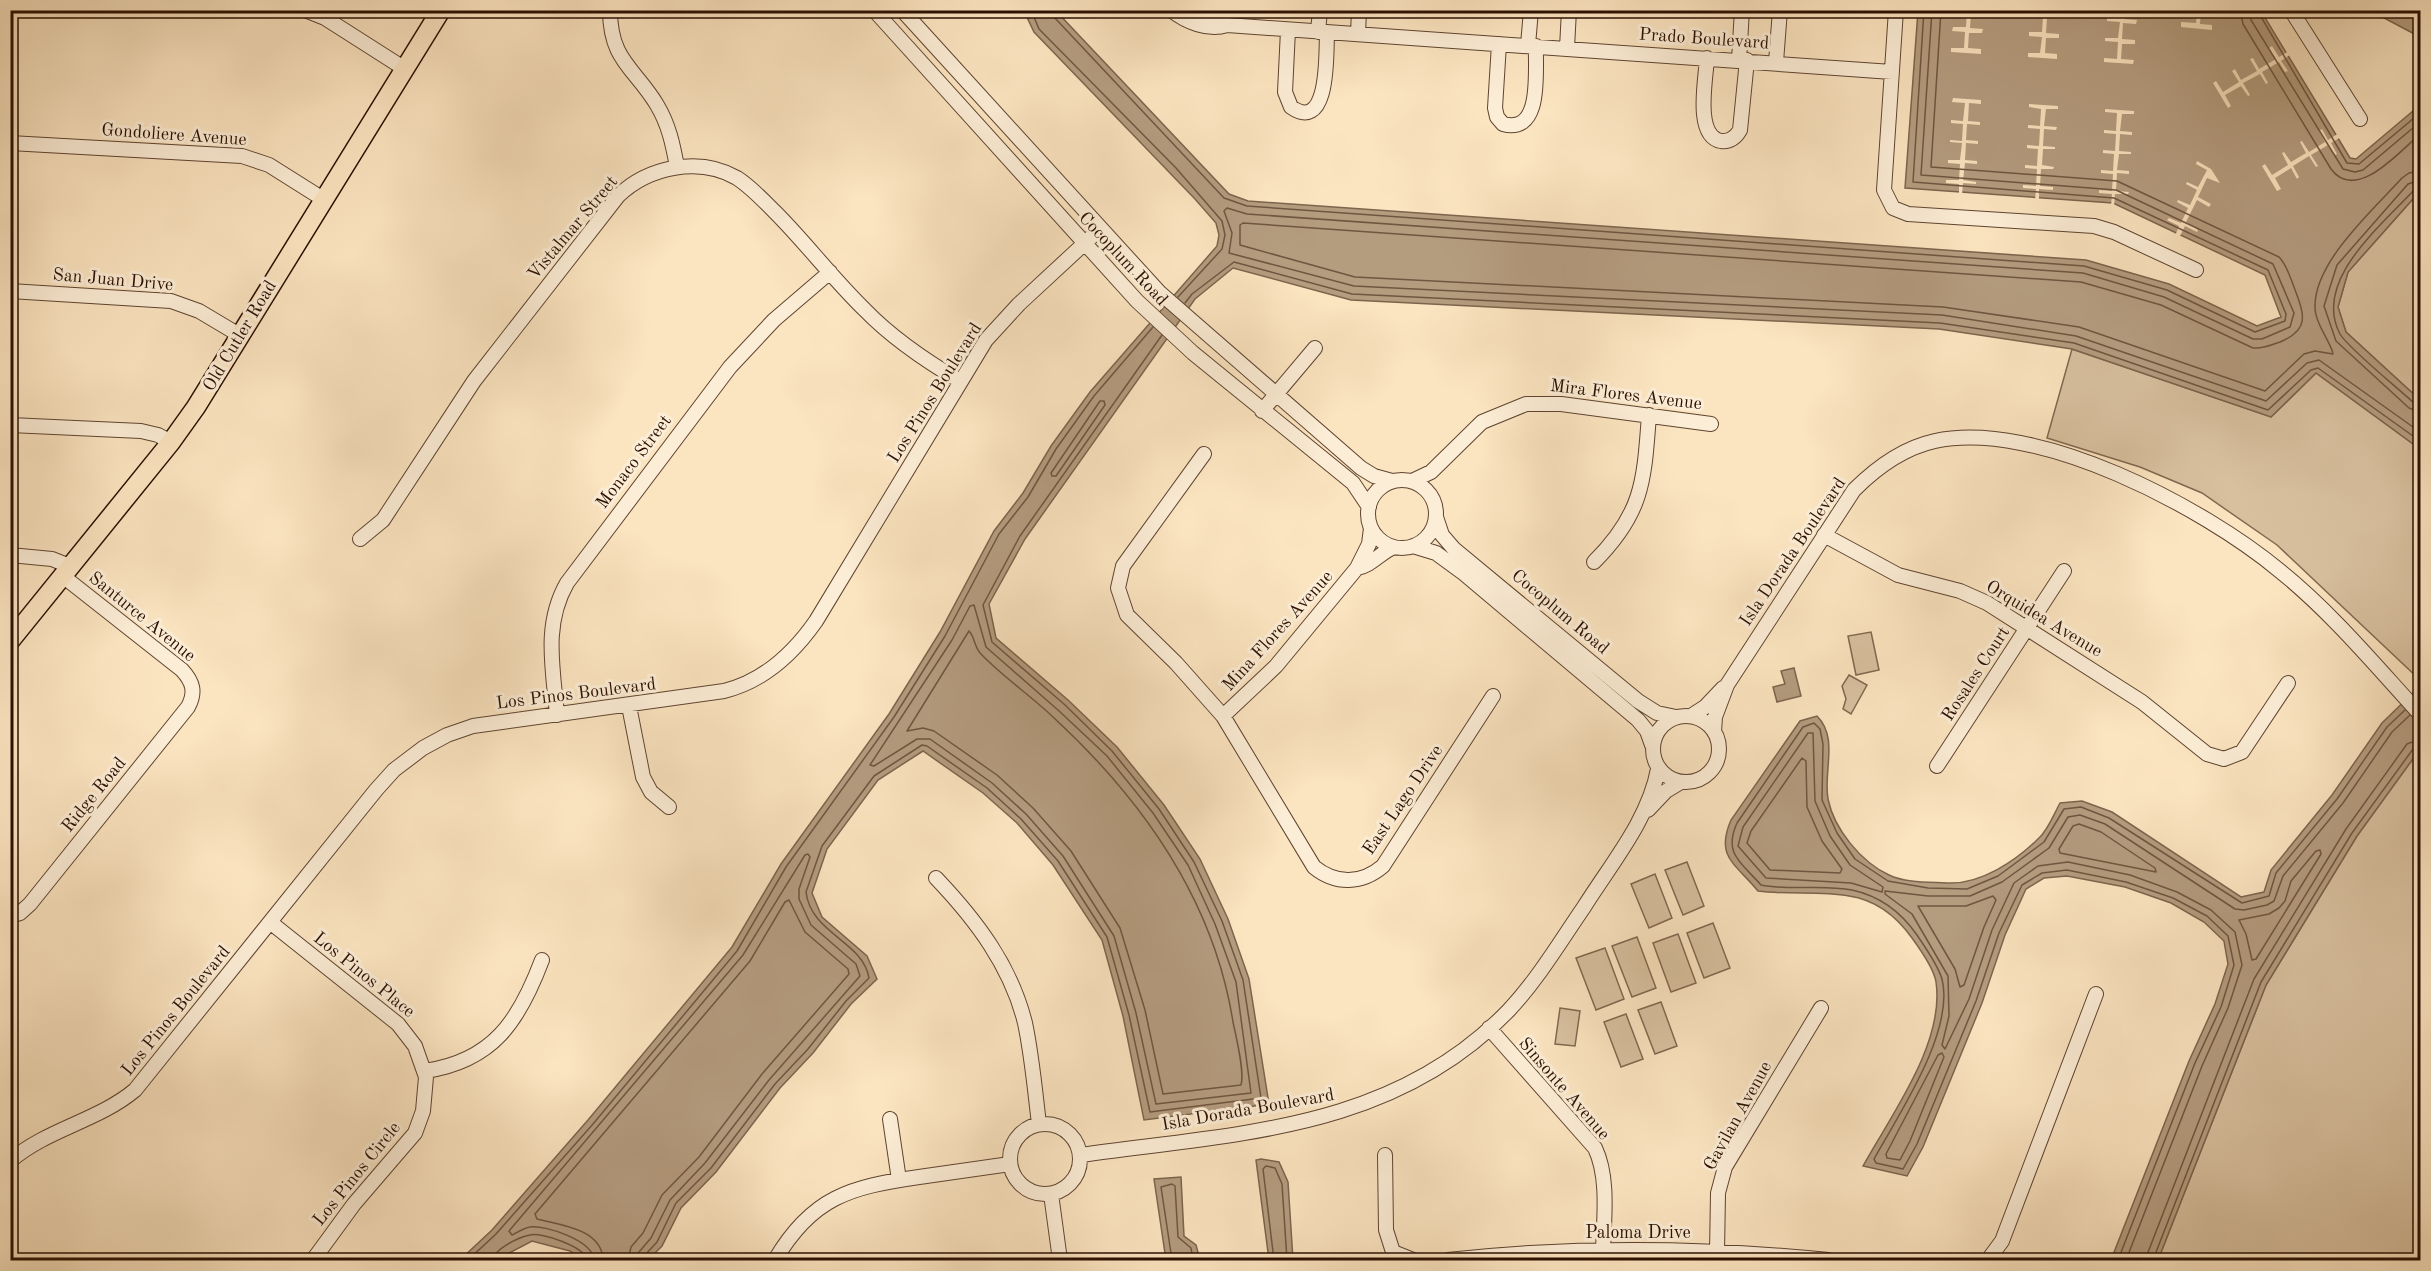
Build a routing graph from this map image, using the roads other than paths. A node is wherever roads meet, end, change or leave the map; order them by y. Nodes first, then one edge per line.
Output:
1 (305, 10) edge
2 (441, 10) edge
3 (610, 10) edge
4 (874, 10) edge
5 (902, 10) edge
6 (1171, 10) edge
7 (1197, 10) edge
8 (1320, 10) edge
9 (1359, 10) edge
10 (1531, 10) edge
11 (1569, 10) edge
12 (1742, 10) edge
13 (1780, 10) edge
14 (1896, 10) edge
15 (2291, 10) edge
16 (1227, 25) junction
17 (1288, 30) junction
18 (1323, 32) junction
19 (1358, 34) junction
20 (1499, 44) junction
21 (1532, 46) junction
22 (1567, 48) junction
23 (1707, 58) junction
24 (1743, 60) junction
25 (1776, 62) junction
26 (405, 69) junction
27 (1892, 72) junction
28 (2360, 119) dead end
29 (10, 143) edge
30 (677, 167) junction
31 (323, 199) junction
32 (1100, 229) junction
33 (1083, 244) junction
34 (2196, 270) dead end
35 (830, 272) junction
36 (10, 291) edge
37 (241, 336) junction
38 (1315, 348) dead end
39 (960, 381) junction
40 (1276, 394) junction
41 (1262, 411) junction
42 (1649, 415) junction
43 (1711, 424) dead end
44 (10, 425) edge
45 (171, 442) junction
46 (1204, 454) dead end
47 (1448, 458) junction
48 (1392, 481) junction
49 (1412, 481) junction
50 (1434, 501) junction
51 (1369, 507) junction
52 (1436, 517) junction
53 (1371, 528) junction
54 (1824, 535) junction
55 (360, 539) dead end
56 (1413, 546) junction
57 (1395, 547) junction
58 (10, 555) edge
59 (1594, 562) dead end
60 (1357, 568) junction
61 (2064, 571) dead end
62 (68, 572) junction
63 (2027, 627) junction
64 (10, 641) edge
65 (2288, 683) dead end
66 (1727, 685) junction
67 (194, 688) joint
68 (1493, 696) dead end
69 (629, 705) junction
70 (557, 714) junction
71 (2421, 714) edge
72 (1223, 716) junction
73 (1691, 716) junction
74 (1676, 717) junction
75 (1714, 732) junction
76 (1652, 745) junction
77 (1937, 766) dead end
78 (1658, 769) junction
79 (1681, 782) junction
80 (669, 807) dead end
81 (1646, 810) junction
82 (936, 878) dead end
83 (11, 916) edge
84 (270, 922) junction
85 (543, 960) dead end
86 (2096, 994) dead end
87 (1821, 1008) dead end
88 (1489, 1029) junction
89 (425, 1071) junction
90 (890, 1119) dead end
91 (1039, 1124) junction
92 (1081, 1155) junction
93 (1385, 1155) dead end
94 (10, 1161) edge
95 (1010, 1164) junction
96 (899, 1180) junction
97 (1051, 1194) junction
98 (1604, 1250) junction
99 (1717, 1252) junction
100 (313, 1260) edge
101 (775, 1260) edge
102 (1060, 1260) edge
103 (1413, 1260) edge
104 (1448, 1260) edge
105 (1827, 1260) edge
106 (1988, 1260) edge

1 - 26 street
2 - 26 main road, Old Cutler Road
3 - 30 street
4 - 33 street, Cocoplum Road
5 - 32 street, Cocoplum Road
6 - 16 street, Prado Boulevard
7 - 16 street, Prado Boulevard
8 - 18 street
9 - 19 street
10 - 21 street
11 - 22 street
12 - 24 street
13 - 25 street
14 - 27 street
15 - 28 street
16 - 17 street, Prado Boulevard
17 - 18 street, Prado Boulevard
17 - 18 street
18 - 19 street, Prado Boulevard
19 - 20 street, Prado Boulevard
20 - 21 street, Prado Boulevard
20 - 21 street
21 - 22 street, Prado Boulevard
22 - 23 street, Prado Boulevard
23 - 24 street, Prado Boulevard
23 - 24 street
24 - 25 street, Prado Boulevard
25 - 27 street, Prado Boulevard
26 - 31 main road, Old Cutler Road
27 - 34 street
29 - 31 street, Gondoliere Avenue
30 - 35 street, Vistalmar Street
30 - 55 street, Vistalmar Street
31 - 37 main road, Old Cutler Road
32 - 33 street, Los Pinos Boulevard
32 - 40 street, Cocoplum Road
33 - 39 street, Los Pinos Boulevard
33 - 41 street, Cocoplum Road
35 - 39 street, Vistalmar Street
35 - 70 street, Monaco Street
36 - 37 street, San Juan Drive
37 - 45 main road, Old Cutler Road
38 - 40 street
39 - 69 street, Los Pinos Boulevard
40 - 41 street
40 - 48 street, Cocoplum Road
41 - 51 street, Cocoplum Road
42 - 43 street, Mira Flores Avenue
42 - 47 street, Mira Flores Avenue
42 - 59 street
44 - 45 street
45 - 62 main road, Old Cutler Road
46 - 72 street, East Lago Drive
47 - 49 street
47 - 50 street
48 - 49 street, Cocoplum Road
48 - 51 street
49 - 50 street
50 - 52 street, Cocoplum Road
51 - 53 street, Cocoplum Road
52 - 56 street
52 - 74 street, Cocoplum Road
53 - 57 street
53 - 60 street
54 - 63 street, Orquidea Avenue
54 - 66 street, Isla Dorada Boulevard
54 - 71 street, Isla Dorada Boulevard
56 - 57 street, Cocoplum Road
56 - 76 street, Cocoplum Road
57 - 60 street
58 - 62 street, Santurce Avenue
60 - 72 street, Mina Flores Avenue
61 - 63 street, Rosales Court
62 - 64 main road, Old Cutler Road
62 - 67 street, Santurce Avenue
63 - 65 street, Orquidea Avenue
63 - 77 street, Rosales Court
66 - 73 street, Isla Dorada Boulevard
66 - 75 street, Isla Dorada Boulevard
67 - 83 street, Ridge Road
68 - 72 street, East Lago Drive
69 - 70 street, Los Pinos Boulevard
69 - 80 street
70 - 84 street, Los Pinos Boulevard
73 - 74 street
73 - 75 street
74 - 76 street
75 - 79 street
76 - 78 street
78 - 79 street
78 - 81 street, Isla Dorada Boulevard
79 - 81 street, Isla Dorada Boulevard
81 - 88 street, Isla Dorada Boulevard
82 - 91 street
84 - 89 street, Los Pinos Place
84 - 94 street, Los Pinos Boulevard
85 - 89 street
86 - 106 street
87 - 99 street, Gavilan Avenue
88 - 92 street, Isla Dorada Boulevard
88 - 98 street, Sinsonte Avenue
89 - 100 street, Los Pinos Circle
90 - 96 street
91 - 92 street
91 - 95 street
92 - 97 street
93 - 103 street
95 - 96 street
95 - 97 street
96 - 101 street
97 - 102 street
98 - 99 street, Paloma Drive
98 - 104 street, Paloma Drive
99 - 105 street, Paloma Drive

